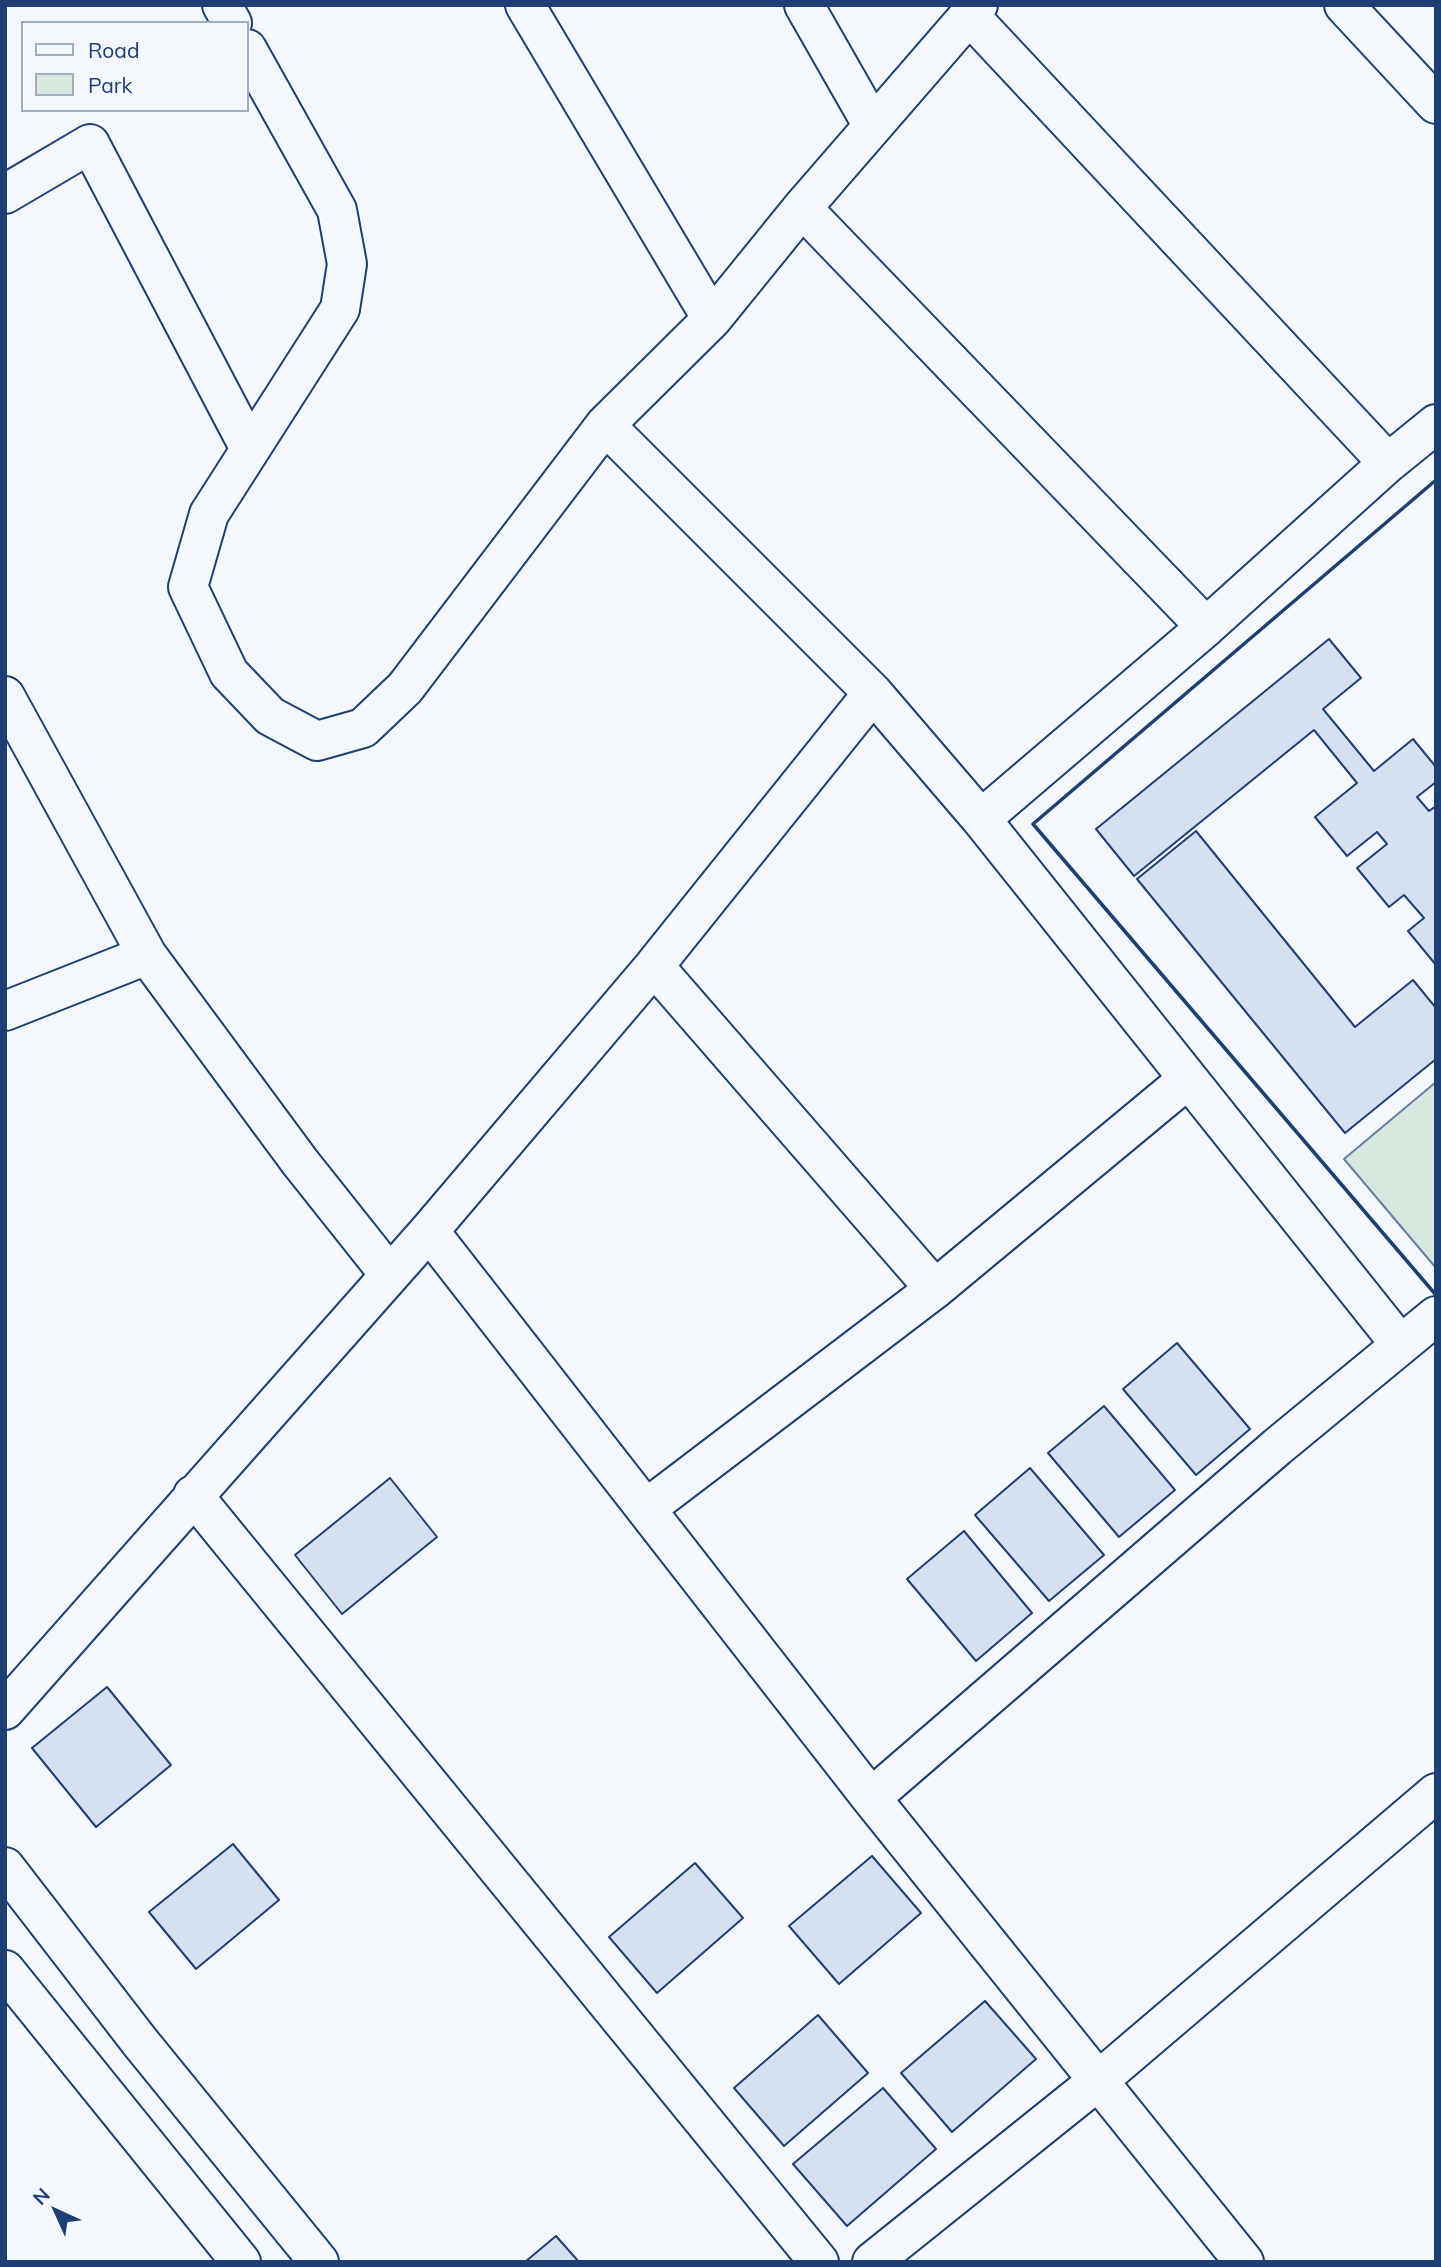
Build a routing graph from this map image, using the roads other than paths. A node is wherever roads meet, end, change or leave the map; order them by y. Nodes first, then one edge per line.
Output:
1 (222, 5) edge
2 (525, 5) edge
3 (804, 5) edge
4 (1344, 5) edge
5 (973, 10) edge
6 (231, 21) edge
7 (248, 51) edge
8 (1436, 104) edge
9 (873, 126) junction
10 (5, 194) edge
11 (802, 208) junction
12 (712, 319) junction
13 (1436, 424) edge
14 (605, 425) junction
15 (249, 447) junction
16 (1388, 463) junction
17 (1206, 627) junction
18 (873, 693) junction
19 (5, 696) edge
20 (981, 820) junction
21 (147, 955) junction
22 (654, 967) junction
23 (5, 1011) edge
24 (1188, 1079) junction
25 (429, 1231) junction
26 (389, 1275) junction
27 (934, 1289) junction
28 (1436, 1316) edge
29 (1400, 1344) junction
30 (193, 1494) junction
31 (647, 1508) junction
32 (5, 1710) edge
33 (1436, 1793) edge
34 (871, 1798) junction
35 (5, 1867) edge
36 (5, 1970) edge
37 (1099, 2080) junction
38 (241, 2262) edge
39 (319, 2262) edge
40 (819, 2262) edge
41 (873, 2262) edge
42 (1244, 2262) edge

1 - 6 street
2 - 12 street
3 - 9 street
4 - 8 street
5 - 9 street
5 - 16 street
7 - 15 street
9 - 11 street
10 - 15 street
11 - 12 street
11 - 17 street
12 - 14 street
13 - 16 street
14 - 15 street
14 - 18 street
16 - 17 street
17 - 20 street
18 - 20 street
18 - 22 street
19 - 21 street
20 - 24 street
21 - 23 street
21 - 26 street
22 - 25 street
22 - 27 street
24 - 27 street
24 - 29 street
25 - 26 street
25 - 31 street
26 - 30 street
27 - 31 street
28 - 29 street
29 - 34 street
30 - 32 street
30 - 40 street
31 - 34 street
33 - 37 street
34 - 37 street
35 - 39 street
36 - 38 street
37 - 41 street
37 - 42 street

